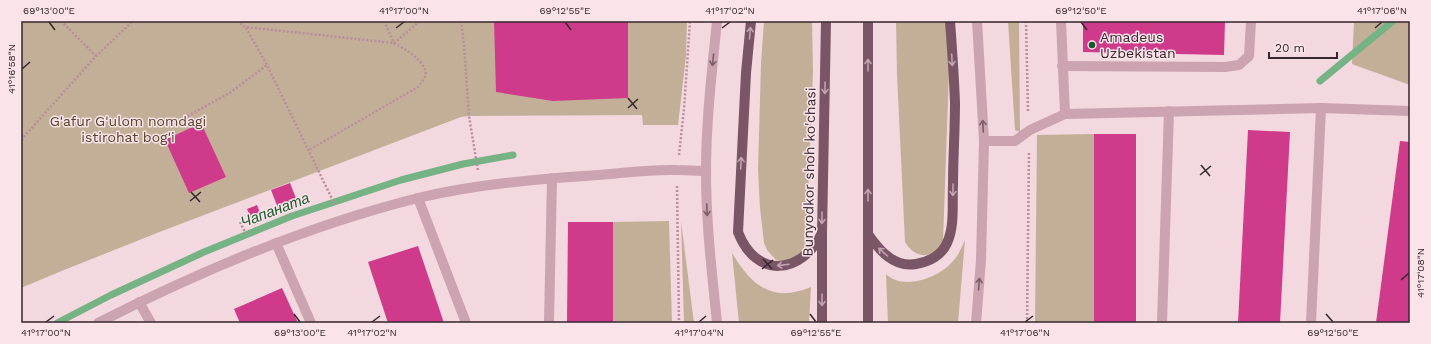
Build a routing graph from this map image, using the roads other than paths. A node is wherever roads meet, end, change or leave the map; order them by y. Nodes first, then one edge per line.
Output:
1 (717, 21) edge
2 (751, 21) edge
3 (826, 21) edge
4 (868, 21) edge
5 (950, 21) edge
6 (978, 21) edge
7 (1061, 21) edge
8 (1251, 21) edge
9 (1062, 66) junction
10 (1321, 108) junction
11 (1169, 111) junction
12 (1410, 111) edge
13 (1065, 114) junction
14 (984, 141) junction
15 (706, 171) junction
16 (552, 178) junction
17 (418, 198) junction
18 (822, 233) junction
19 (868, 234) junction
20 (276, 243) junction
21 (139, 302) junction
22 (98, 323) edge
23 (151, 323) edge
24 (311, 323) edge
25 (466, 323) edge
26 (549, 323) edge
27 (717, 323) edge
28 (822, 323) edge
29 (868, 323) edge
30 (976, 323) edge
31 (1162, 323) edge
32 (1311, 323) edge

1 -> 15 street
18 -> 2 main road
3 -> 18 main road, Bunyodkor shoh ko'chasi
19 -> 4 main road
5 -> 19 main road
14 -> 6 street
7 - 9 street
8 - 9 street
9 - 13 street
10 - 11 street
10 - 12 street
10 - 32 street
11 - 13 street
11 - 31 street
13 - 14 street
30 -> 14 street
15 - 16 street
15 -> 27 street
16 - 17 street
16 - 26 street
17 - 20 street
17 - 25 street
18 -> 28 main road, Bunyodkor shoh ko'chasi
19 - 29 main road
20 - 21 street
20 - 24 street
21 - 22 street
21 - 23 street

